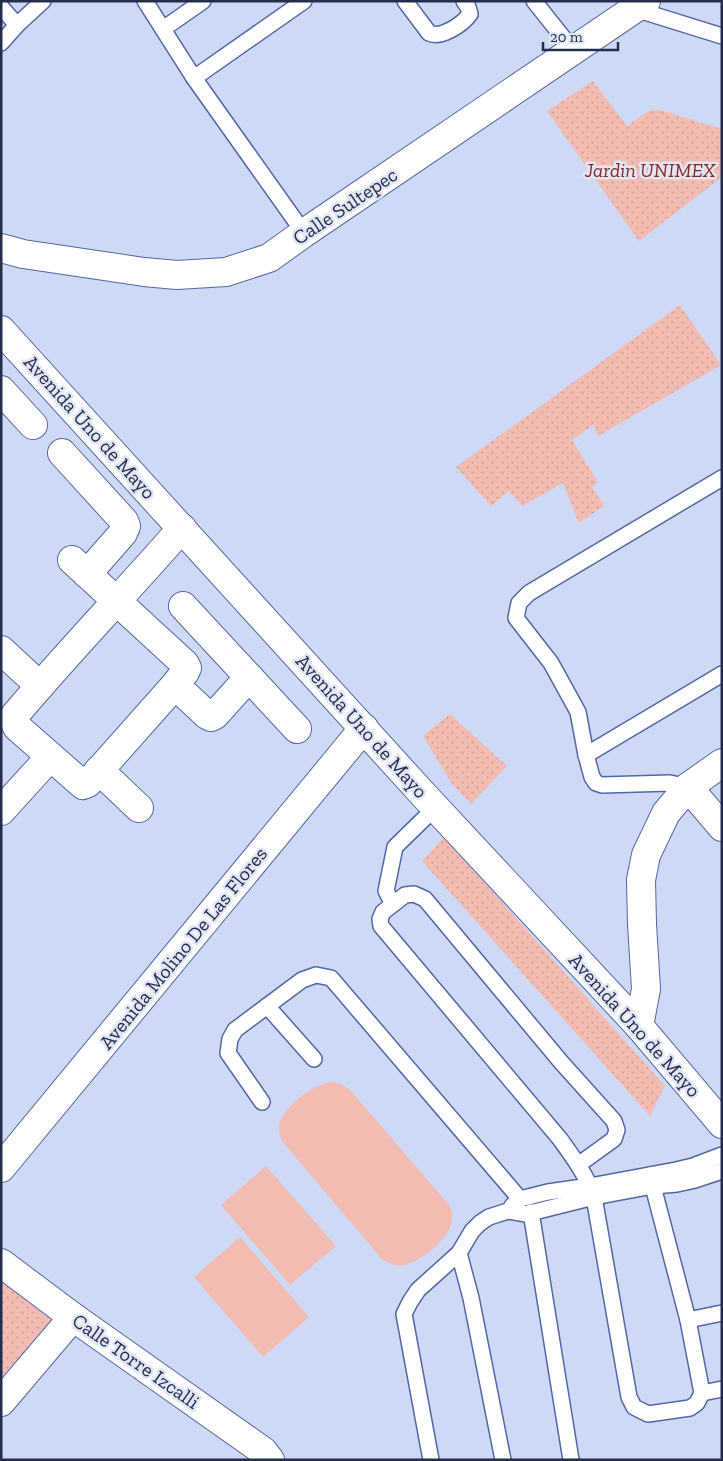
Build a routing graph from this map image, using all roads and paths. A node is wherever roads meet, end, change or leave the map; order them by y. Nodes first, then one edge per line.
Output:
1 (43, 1) edge
2 (144, 1) edge
3 (203, 1) edge
4 (304, 1) edge
5 (405, 1) edge
6 (464, 1) edge
7 (534, 1) edge
8 (637, 4) edge
9 (1, 7) edge
10 (17, 25) junction
11 (162, 29) junction
12 (722, 36) edge
13 (1, 43) edge
14 (573, 50) junction
15 (194, 78) junction
16 (304, 233) junction
17 (8, 248) edge
18 (1, 330) edge
19 (1, 390) edge
20 (33, 425) dead end
21 (62, 453) dead end
22 (722, 478) edge
23 (182, 528) junction
24 (118, 601) junction
25 (183, 606) dead end
26 (1, 650) edge
27 (722, 674) edge
28 (249, 677) junction
29 (175, 684) junction
30 (40, 686) junction
31 (364, 728) junction
32 (297, 729) dead end
33 (586, 755) junction
34 (50, 757) junction
35 (722, 763) edge
36 (99, 770) junction
37 (688, 787) junction
38 (436, 807) junction
39 (139, 808) dead end
40 (1, 811) edge
41 (722, 828) edge
42 (393, 904) junction
43 (266, 1006) junction
44 (639, 1026) junction
45 (314, 1059) dead end
46 (262, 1102) dead end
47 (722, 1124) edge
48 (722, 1154) edge
49 (578, 1165) junction
50 (1, 1168) edge
51 (722, 1171) edge
52 (652, 1181) junction
53 (592, 1192) junction
54 (520, 1199) junction
55 (508, 1211) junction
56 (531, 1212) junction
57 (459, 1253) junction
58 (1, 1263) edge
59 (722, 1313) edge
60 (73, 1317) junction
61 (688, 1320) junction
62 (722, 1389) edge
63 (702, 1393) junction
64 (1, 1402) edge
65 (270, 1460) edge
66 (431, 1460) edge
67 (503, 1460) edge
68 (571, 1460) edge

1 - 10 lane
2 - 11 lane
3 - 11 lane
4 - 15 lane
5 - 6 lane
7 - 14 lane
8 - 12 lane
8 - 14 street, Calle Sultepec
9 - 10 lane
10 - 13 lane
11 - 15 lane
14 - 16 street, Calle Sultepec
15 - 16 lane
16 - 17 street, Calle Sultepec
18 - 23 street, Avenida Uno de Mayo
19 - 20 street
21 - 24 street
22 - 33 lane
23 - 24 street
23 - 31 street, Avenida Uno de Mayo
24 - 29 street
24 - 30 street
25 - 28 street
26 - 30 street
27 - 33 lane
28 - 29 street
28 - 32 street
29 - 36 street
30 - 34 street
31 - 38 street, Avenida Uno de Mayo
31 - 50 street, Avenida Molino De Las Flores
33 - 37 lane
34 - 36 street
34 - 40 street
35 - 37 street
36 - 39 street
37 - 41 street
37 - 44 street
38 - 42 lane
38 - 44 street, Avenida Uno de Mayo
42 - 49 lane
42 - 49 lane
43 - 45 lane
43 - 46 lane
43 - 54 lane
44 - 47 street, Avenida Uno de Mayo
48 - 52 lane
49 - 53 lane
51 - 52 lane
52 - 53 lane
52 - 61 lane
53 - 54 lane
53 - 56 lane
53 - 63 lane
54 - 55 lane
55 - 56 lane
55 - 57 lane
56 - 68 lane
57 - 66 lane
57 - 67 lane
58 - 60 street, Calle Torre Izcalli
59 - 61 lane
60 - 64 street
60 - 65 street, Calle Torre Izcalli
61 - 63 lane
62 - 63 lane

